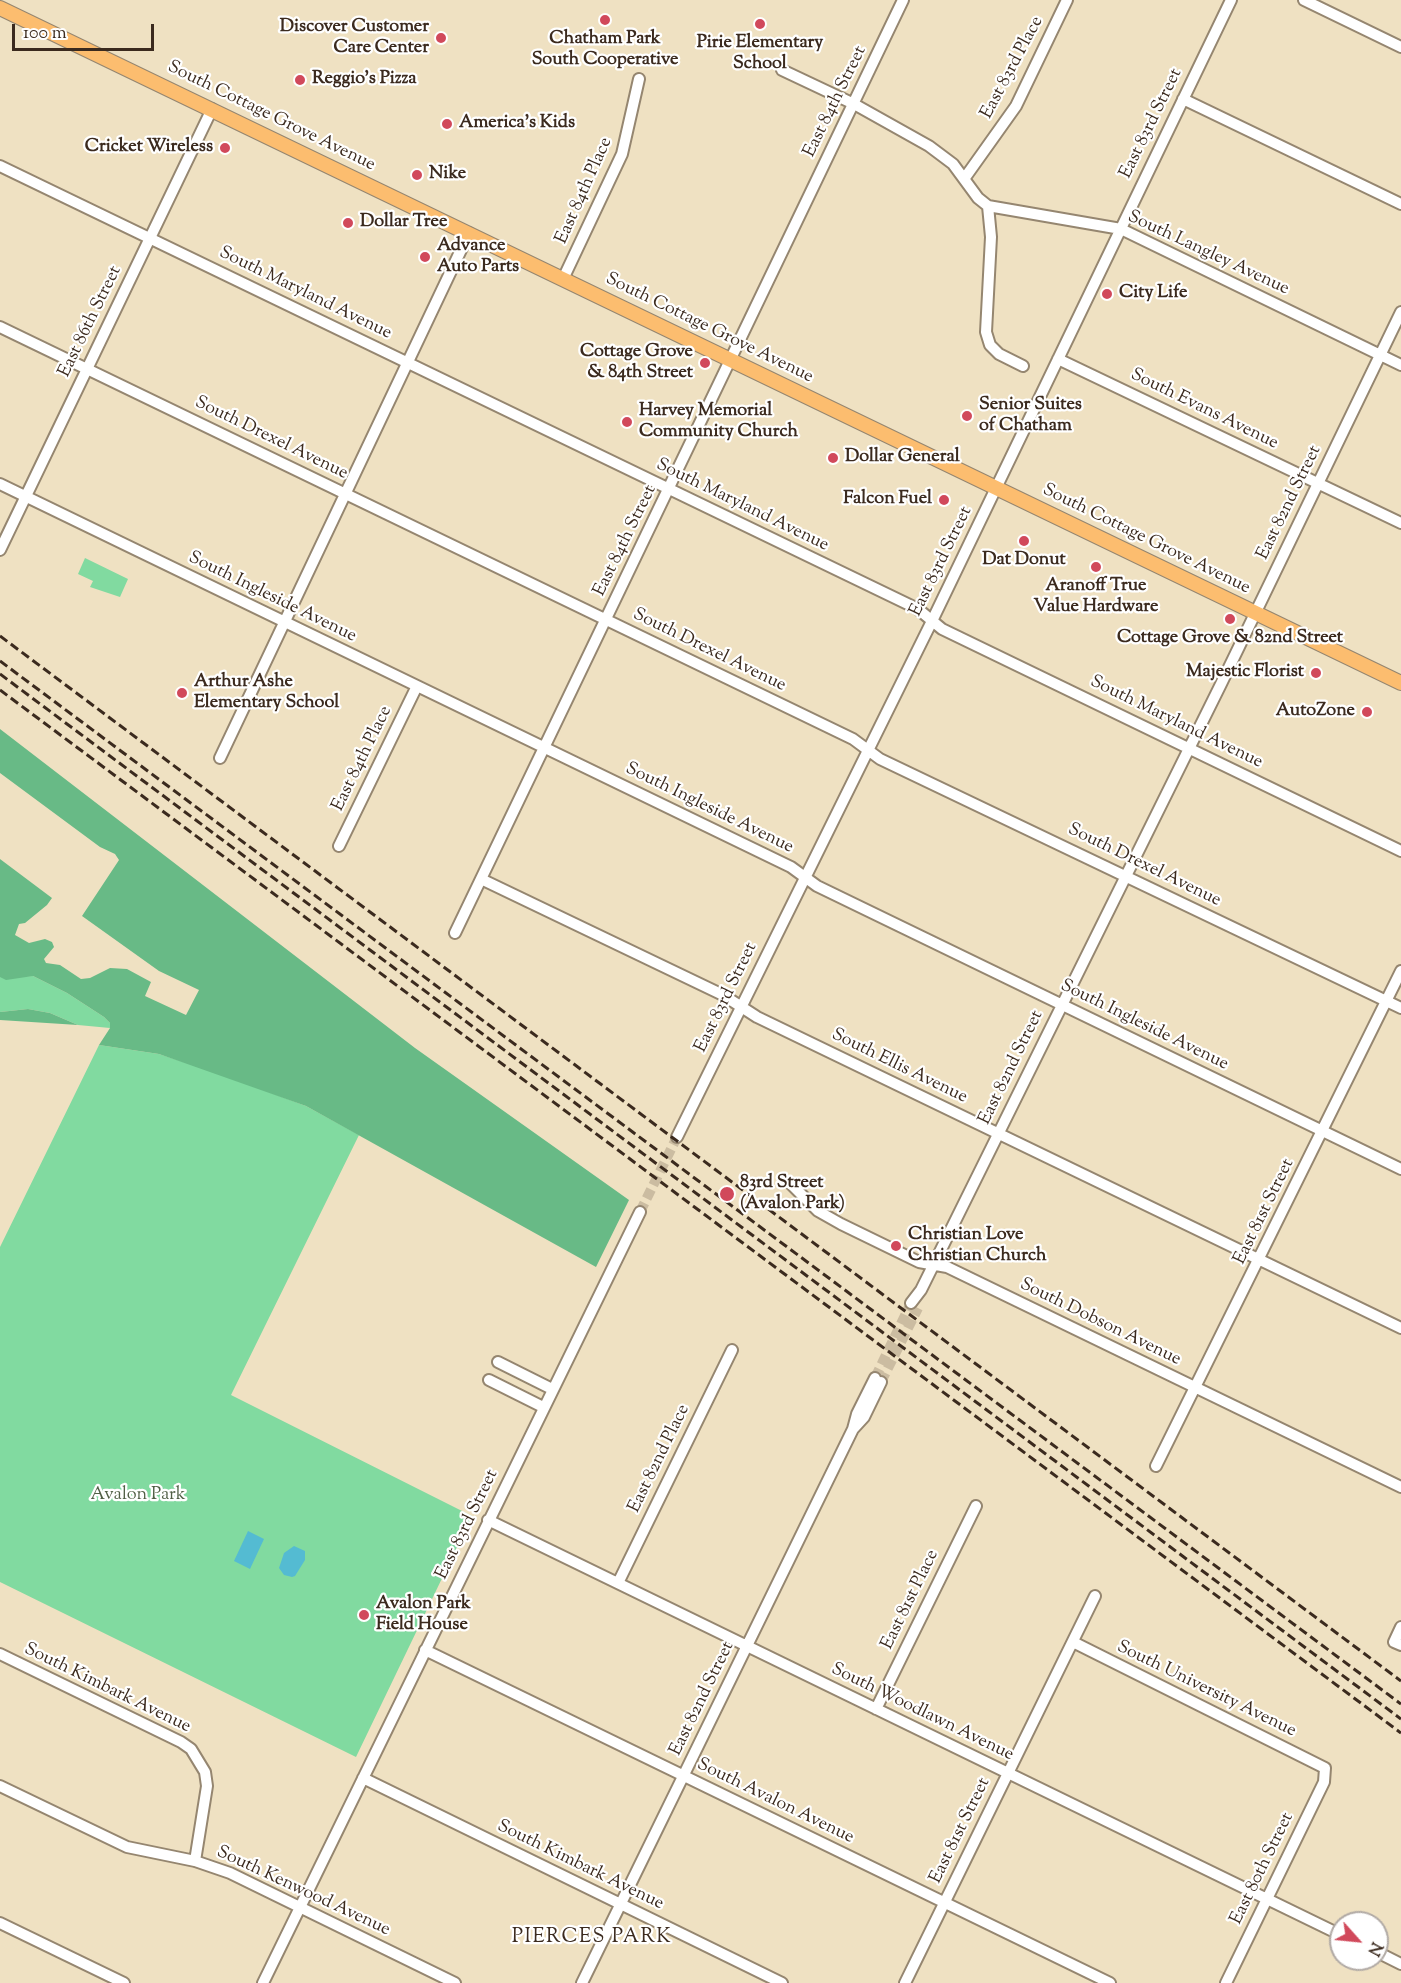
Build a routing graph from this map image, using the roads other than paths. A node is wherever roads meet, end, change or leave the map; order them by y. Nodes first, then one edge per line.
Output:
1 (903, 0) edge
2 (1067, 0) edge
3 (1231, 0) edge
4 (1304, 0) edge
5 (0, 8) edge
6 (1401, 47) edge
7 (782, 70) dead end
8 (639, 80) dead end
9 (1183, 99) junction
10 (854, 104) junction
11 (212, 109) junction
12 (0, 166) edge
13 (964, 179) junction
14 (1401, 204) edge
15 (988, 206) junction
16 (1120, 229) junction
17 (469, 232) junction
18 (150, 238) junction
19 (563, 279) junction
20 (1401, 312) edge
21 (0, 327) edge
22 (1380, 355) junction
23 (731, 359) junction
24 (1058, 359) junction
25 (407, 362) junction
26 (1401, 365) edge
27 (1023, 366) dead end
28 (87, 369) junction
29 (1318, 483) junction
30 (0, 484) edge
31 (996, 487) junction
32 (669, 489) junction
33 (346, 494) junction
34 (26, 497) junction
35 (1401, 523) edge
36 (0, 550) edge
37 (1256, 612) junction
38 (606, 620) junction
39 (932, 621) junction
40 (285, 622) junction
41 (1401, 683) edge
42 (417, 686) junction
43 (544, 748) junction
44 (1189, 748) junction
45 (868, 750) junction
46 (220, 758) dead end
47 (339, 846) dead end
48 (1401, 851) edge
49 (1126, 875) junction
50 (805, 877) junction
51 (481, 879) junction
52 (455, 933) dead end
53 (1401, 971) edge
54 (1386, 1001) junction
55 (1062, 1005) junction
56 (741, 1007) junction
57 (1401, 1008) edge
58 (1323, 1131) junction
59 (998, 1134) junction
60 (677, 1137) tunnel mouth
61 (1401, 1169) edge
62 (791, 1184) dead end
63 (640, 1212) tunnel mouth
64 (1259, 1260) junction
65 (934, 1264) junction
66 (915, 1306) tunnel mouth
67 (1401, 1328) edge
68 (732, 1350) dead end
69 (498, 1362) dead end
70 (489, 1380) dead end
71 (878, 1380) tunnel mouth
72 (1196, 1388) junction
73 (552, 1389) junction
74 (543, 1407) junction
75 (1156, 1466) dead end
76 (1401, 1487) edge
77 (976, 1506) dead end
78 (488, 1520) junction
79 (618, 1583) junction
80 (1095, 1596) dead end
81 (1401, 1627) edge
82 (1073, 1642) junction
83 (1397, 1644) edge
84 (747, 1646) junction
85 (425, 1650) junction
86 (0, 1654) edge
87 (876, 1709) junction
88 (1325, 1768) joint
89 (1008, 1773) junction
90 (683, 1776) junction
91 (363, 1778) junction
92 (0, 1786) edge
93 (195, 1861) junction
94 (1267, 1899) junction
95 (944, 1902) junction
96 (620, 1905) junction
97 (301, 1907) junction
98 (0, 1923) edge
99 (1329, 1929) edge
100 (124, 1983) edge
101 (263, 1983) edge
102 (455, 1983) edge
103 (582, 1983) edge
104 (782, 1983) edge
105 (905, 1983) edge
106 (1110, 1983) edge
107 (1226, 1983) edge

1 - 10 street, East 84th Street
2 - 13 street, East 83rd Place
3 - 9 street, East 83rd Street
4 - 6 street
5 - 11 main road, South Cottage Grove Avenue
7 - 10 street
8 - 19 street, East 84th Place
9 - 14 street
9 - 16 street, East 83rd Street
10 - 13 street
10 - 23 street, East 84th Street
11 - 17 main road, South Cottage Grove Avenue
11 - 18 street, East 86th Street
12 - 18 street, South Maryland Avenue
13 - 15 street
15 - 16 street, South Langley Avenue
15 - 27 street
16 - 22 street, South Langley Avenue
16 - 24 street, East 83rd Street
17 - 19 main road, South Cottage Grove Avenue
17 - 25 street
18 - 25 street, South Maryland Avenue
18 - 28 street, East 86th Street
19 - 23 main road, South Cottage Grove Avenue
20 - 22 street, East 82nd Street
21 - 28 street, South Drexel Avenue
22 - 26 street, South Langley Avenue
22 - 29 street, East 82nd Street
23 - 31 main road, South Cottage Grove Avenue
23 - 32 street, East 84th Street
24 - 29 street, South Evans Avenue
24 - 31 street, East 83rd Street
25 - 32 street, South Maryland Avenue
25 - 33 street
28 - 33 street, South Drexel Avenue
28 - 34 street, East 86th Street
29 - 35 street, South Evans Avenue
29 - 37 street, East 82nd Street
30 - 34 street, South Ingleside Avenue
31 - 37 main road, South Cottage Grove Avenue
31 - 39 street, East 83rd Street
32 - 38 street, East 84th Street
32 - 39 street, South Maryland Avenue
33 - 38 street, South Drexel Avenue
33 - 40 street
34 - 36 street, East 86th Street
34 - 40 street, South Ingleside Avenue
37 - 41 main road, South Cottage Grove Avenue
37 - 44 street, East 82nd Street
38 - 43 street, East 84th Street
38 - 45 street, South Drexel Avenue
39 - 44 street, South Maryland Avenue
39 - 45 street, East 83rd Street
40 - 42 street, South Ingleside Avenue
40 - 46 street
42 - 43 street, South Ingleside Avenue
42 - 47 street, East 84th Place
43 - 50 street, South Ingleside Avenue
43 - 51 street, East 84th Street
44 - 48 street, South Maryland Avenue
44 - 49 street, East 82nd Street
45 - 49 street, South Drexel Avenue
45 - 50 street, East 83rd Street
49 - 54 street, South Drexel Avenue
49 - 55 street, East 82nd Street
50 - 55 street, South Ingleside Avenue
50 - 56 street, East 83rd Street
51 - 52 street, East 84th Street
51 - 56 street, South Ellis Avenue
53 - 54 street, East 81st Street
54 - 57 street, South Drexel Avenue
54 - 58 street, East 81st Street
55 - 58 street, South Ingleside Avenue
55 - 59 street, East 82nd Street
56 - 59 street, South Ellis Avenue
56 - 60 street, East 83rd Street
58 - 61 street, South Ingleside Avenue
58 - 64 street, East 81st Street
59 - 64 street, South Ellis Avenue
59 - 65 street, East 82nd Street
62 - 65 street, South Dobson Avenue
63 - 73 street, East 83rd Street
64 - 67 street, South Ellis Avenue
64 - 72 street, East 81st Street
65 - 66 street, East 82nd Street
65 - 72 street, South Dobson Avenue
68 - 79 street, East 82nd Place
69 - 73 street
70 - 74 street
71 - 84 street, East 82nd Street
72 - 75 street, East 81st Street
72 - 76 street, South Dobson Avenue
73 - 74 street, East 83rd Street
74 - 78 street, East 83rd Street
77 - 87 street, East 81st Place
78 - 79 street, South Woodlawn Avenue
78 - 85 street, East 83rd Street
79 - 84 street, South Woodlawn Avenue
80 - 82 street, East 81st Street
81 - 83 street
82 - 88 street, South University Avenue
82 - 89 street, East 81st Street
84 - 87 street, South Woodlawn Avenue
84 - 90 street, East 82nd Street
85 - 90 street, South Avalon Avenue
85 - 91 street, East 83rd Street
86 - 93 street, South Kimbark Avenue
87 - 89 street, South Woodlawn Avenue
88 - 94 street, East 80th Street
89 - 94 street, South Woodlawn Avenue
89 - 95 street, East 81st Street
90 - 95 street, South Avalon Avenue
90 - 96 street, East 82nd Street
91 - 96 street, South Kimbark Avenue
91 - 97 street, East 83rd Street
92 - 93 street, South Kenwood Avenue
93 - 97 street, South Kenwood Avenue
94 - 99 street, South Woodlawn Avenue
94 - 107 street, East 80th Street
95 - 105 street, East 81st Street
95 - 106 street, South Avalon Avenue
96 - 103 street, East 82nd Street
96 - 104 street, South Kimbark Avenue
97 - 101 street, East 83rd Street
97 - 102 street, South Kenwood Avenue
98 - 100 street

